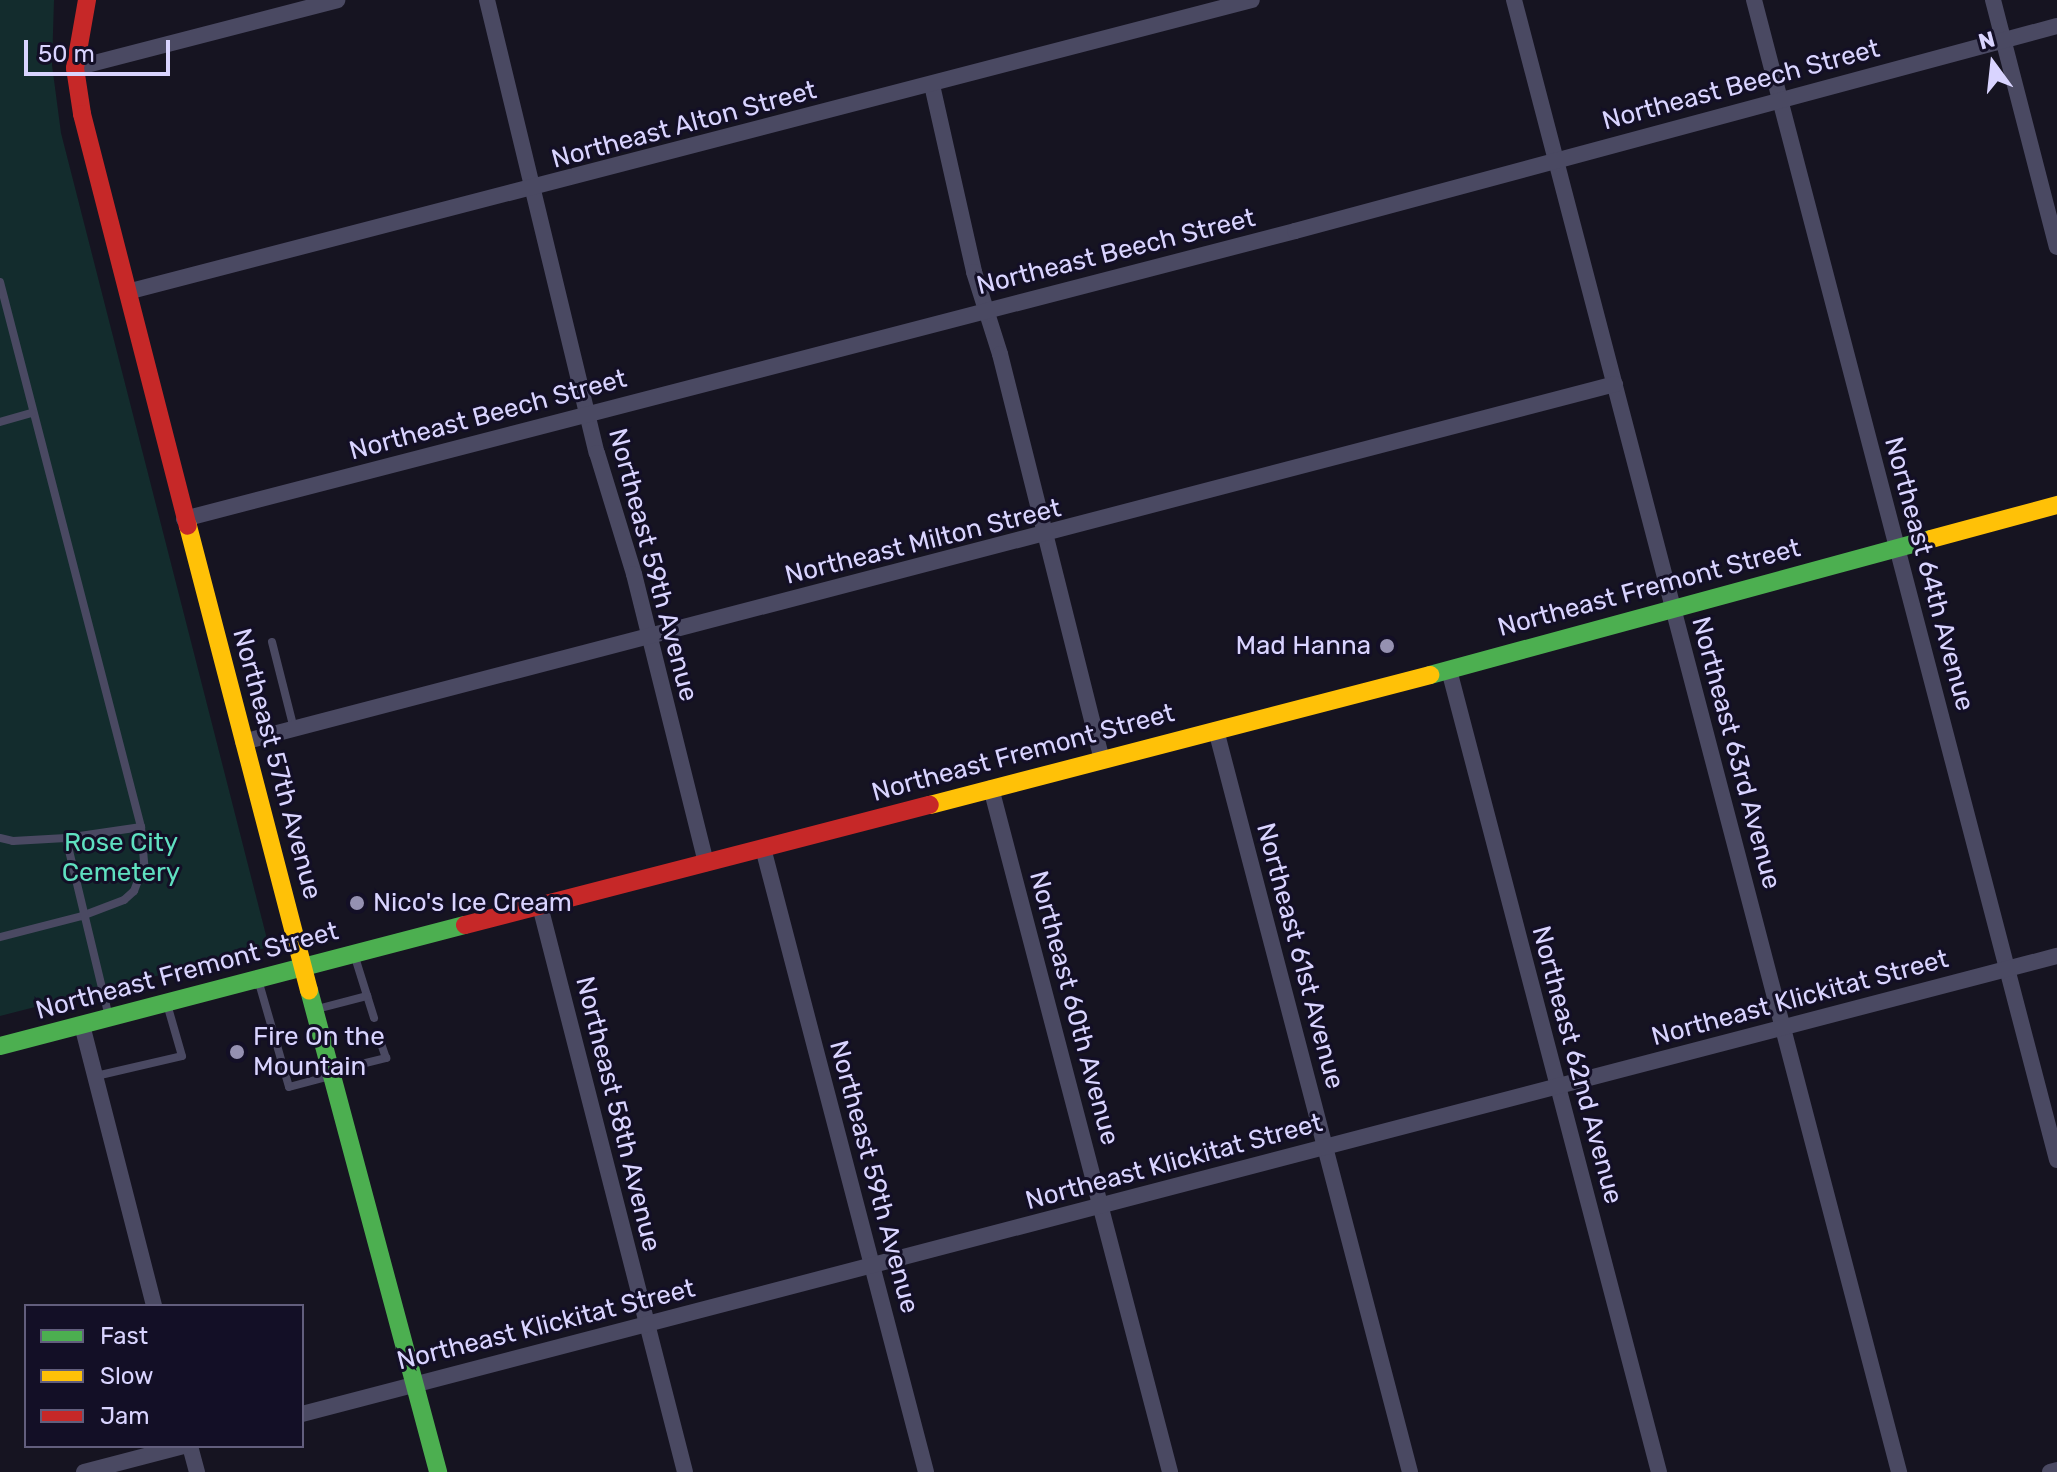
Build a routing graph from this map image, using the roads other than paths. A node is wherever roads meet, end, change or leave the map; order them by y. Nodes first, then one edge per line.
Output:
1 (87, 0) edge
2 (337, 0) edge
3 (487, 0) edge
4 (1252, 0) edge
5 (1514, 0) edge
6 (1754, 0) edge
7 (1993, 0) edge
8 (2057, 26) edge
9 (2003, 41) junction
10 (75, 68) junction
11 (932, 85) junction
12 (1779, 100) junction
13 (1556, 160) junction
14 (535, 188) junction
15 (2057, 247) edge
16 (0, 282) edge
17 (127, 292) junction
18 (986, 310) junction
19 (1615, 384) junction
20 (32, 413) junction
21 (589, 413) junction
22 (0, 422) edge
23 (2057, 505) edge
24 (184, 519) junction
25 (1045, 535) junction
26 (1897, 548) junction
27 (1674, 609) junction
28 (647, 638) junction
29 (272, 642) dead end
30 (1449, 670) junction
31 (294, 729) junction
32 (1216, 730) junction
33 (243, 742) junction
34 (1102, 760) junction
35 (991, 788) junction
36 (141, 827) junction
37 (0, 838) edge
38 (66, 838) junction
39 (763, 848) junction
40 (706, 863) junction
41 (540, 906) junction
42 (82, 916) junction
43 (0, 937) edge
44 (354, 954) junction
45 (2057, 956) edge
46 (304, 966) junction
47 (2008, 969) junction
48 (258, 978) junction
49 (367, 996) junction
50 (166, 1002) junction
51 (316, 1009) junction
52 (109, 1018) junction
53 (374, 1018) dead end
54 (82, 1025) junction
55 (1783, 1028) junction
56 (380, 1041) dead end
57 (0, 1046) edge
58 (333, 1073) junction
59 (95, 1077) junction
60 (1558, 1086) junction
61 (1325, 1147) junction
62 (2057, 1160) edge
63 (1101, 1206) junction
64 (872, 1265) junction
65 (153, 1304) edge
66 (647, 1324) junction
67 (414, 1384) junction
68 (304, 1413) edge
69 (176, 1448) edge
70 (191, 1448) edge
71 (2057, 1470) edge
72 (84, 1472) edge
73 (197, 1472) edge
74 (438, 1472) edge
75 (685, 1472) edge
76 (926, 1472) edge
77 (1170, 1472) edge
78 (1410, 1472) edge
79 (1659, 1472) edge
80 (1899, 1472) edge
81 (2050, 1472) edge

1 - 10 main road, Northeast 57th Avenue
2 - 10 street
3 - 14 street, Northeast 59th Avenue
4 - 11 street, Northeast Alton Street
5 - 13 street, Northeast 63rd Avenue
6 - 12 street, Northeast 64th Avenue
7 - 9 street
8 - 9 street, Northeast Beech Street
9 - 12 street, Northeast Beech Street
9 - 15 street
10 - 17 main road, Northeast 57th Avenue
11 - 14 street, Northeast Alton Street
11 - 18 street
12 - 13 street, Northeast Beech Street
12 - 26 street, Northeast 64th Avenue
13 - 18 street, Northeast Beech Street
13 - 19 street, Northeast 63rd Avenue
14 - 17 street, Northeast Alton Street
14 - 21 street, Northeast 59th Avenue
16 - 20 lane
17 - 24 main road, Northeast 57th Avenue
18 - 21 street, Northeast Beech Street
18 - 25 street
19 - 25 street, Northeast Milton Street
19 - 27 street, Northeast 63rd Avenue
20 - 22 lane
20 - 36 lane
21 - 24 street, Northeast Beech Street
21 - 28 street, Northeast 59th Avenue
23 - 26 main road, Northeast Fremont Street
24 - 33 main road, Northeast 57th Avenue
25 - 28 street, Northeast Milton Street
25 - 34 street
26 - 27 main road, Northeast Fremont Street
26 - 47 street, Northeast 64th Avenue
27 - 30 main road, Northeast Fremont Street
27 - 55 street, Northeast 63rd Avenue
28 - 31 street, Northeast Milton Street
28 - 40 street, Northeast 59th Avenue
29 - 31 lane
30 - 32 main road, Northeast Fremont Street
30 - 60 street, Northeast 62nd Avenue
31 - 33 street, Northeast Milton Street
32 - 34 main road, Northeast Fremont Street
32 - 61 street, Northeast 61st Avenue
33 - 46 main road, Northeast 57th Avenue
34 - 35 main road, Northeast Fremont Street
35 - 39 main road, Northeast Fremont Street
35 - 63 street, Northeast 60th Avenue
36 - 38 lane
36 - 42 lane
37 - 38 lane
38 - 42 lane
39 - 40 main road, Northeast Fremont Street
39 - 64 street, Northeast 59th Avenue
40 - 41 main road, Northeast Fremont Street
41 - 44 main road, Northeast Fremont Street
41 - 66 street, Northeast 58th Avenue
42 - 43 lane
42 - 52 lane
44 - 46 main road, Northeast Fremont Street
44 - 49 lane
45 - 47 street, Northeast Klickitat Street
46 - 48 main road, Northeast Fremont Street
46 - 51 main road, Northeast 57th Avenue
47 - 55 street, Northeast Klickitat Street
47 - 62 street, Northeast 64th Avenue
48 - 50 main road, Northeast Fremont Street
48 - 58 lane
49 - 51 lane
49 - 53 lane
50 - 52 main road, Northeast Fremont Street
50 - 59 lane
51 - 58 main road, Northeast 57th Avenue
52 - 54 main road, Northeast Fremont Street
54 - 57 main road, Northeast Fremont Street
54 - 59 street
55 - 60 street, Northeast Klickitat Street
55 - 80 street, Northeast 63rd Avenue
56 - 58 lane
58 - 67 main road, Northeast 57th Avenue
59 - 65 street
60 - 61 street, Northeast Klickitat Street
60 - 79 street, Northeast 62nd Avenue
61 - 63 street, Northeast Klickitat Street
61 - 78 street, Northeast 61st Avenue
63 - 64 street, Northeast Klickitat Street
63 - 77 street, Northeast 60th Avenue
64 - 66 street, Northeast Klickitat Street
64 - 76 street, Northeast 59th Avenue
66 - 67 street, Northeast Klickitat Street
66 - 75 street, Northeast 58th Avenue
67 - 68 street, Northeast Klickitat Street
67 - 74 main road, Northeast 57th Avenue
69 - 72 street
70 - 73 street
71 - 81 street

